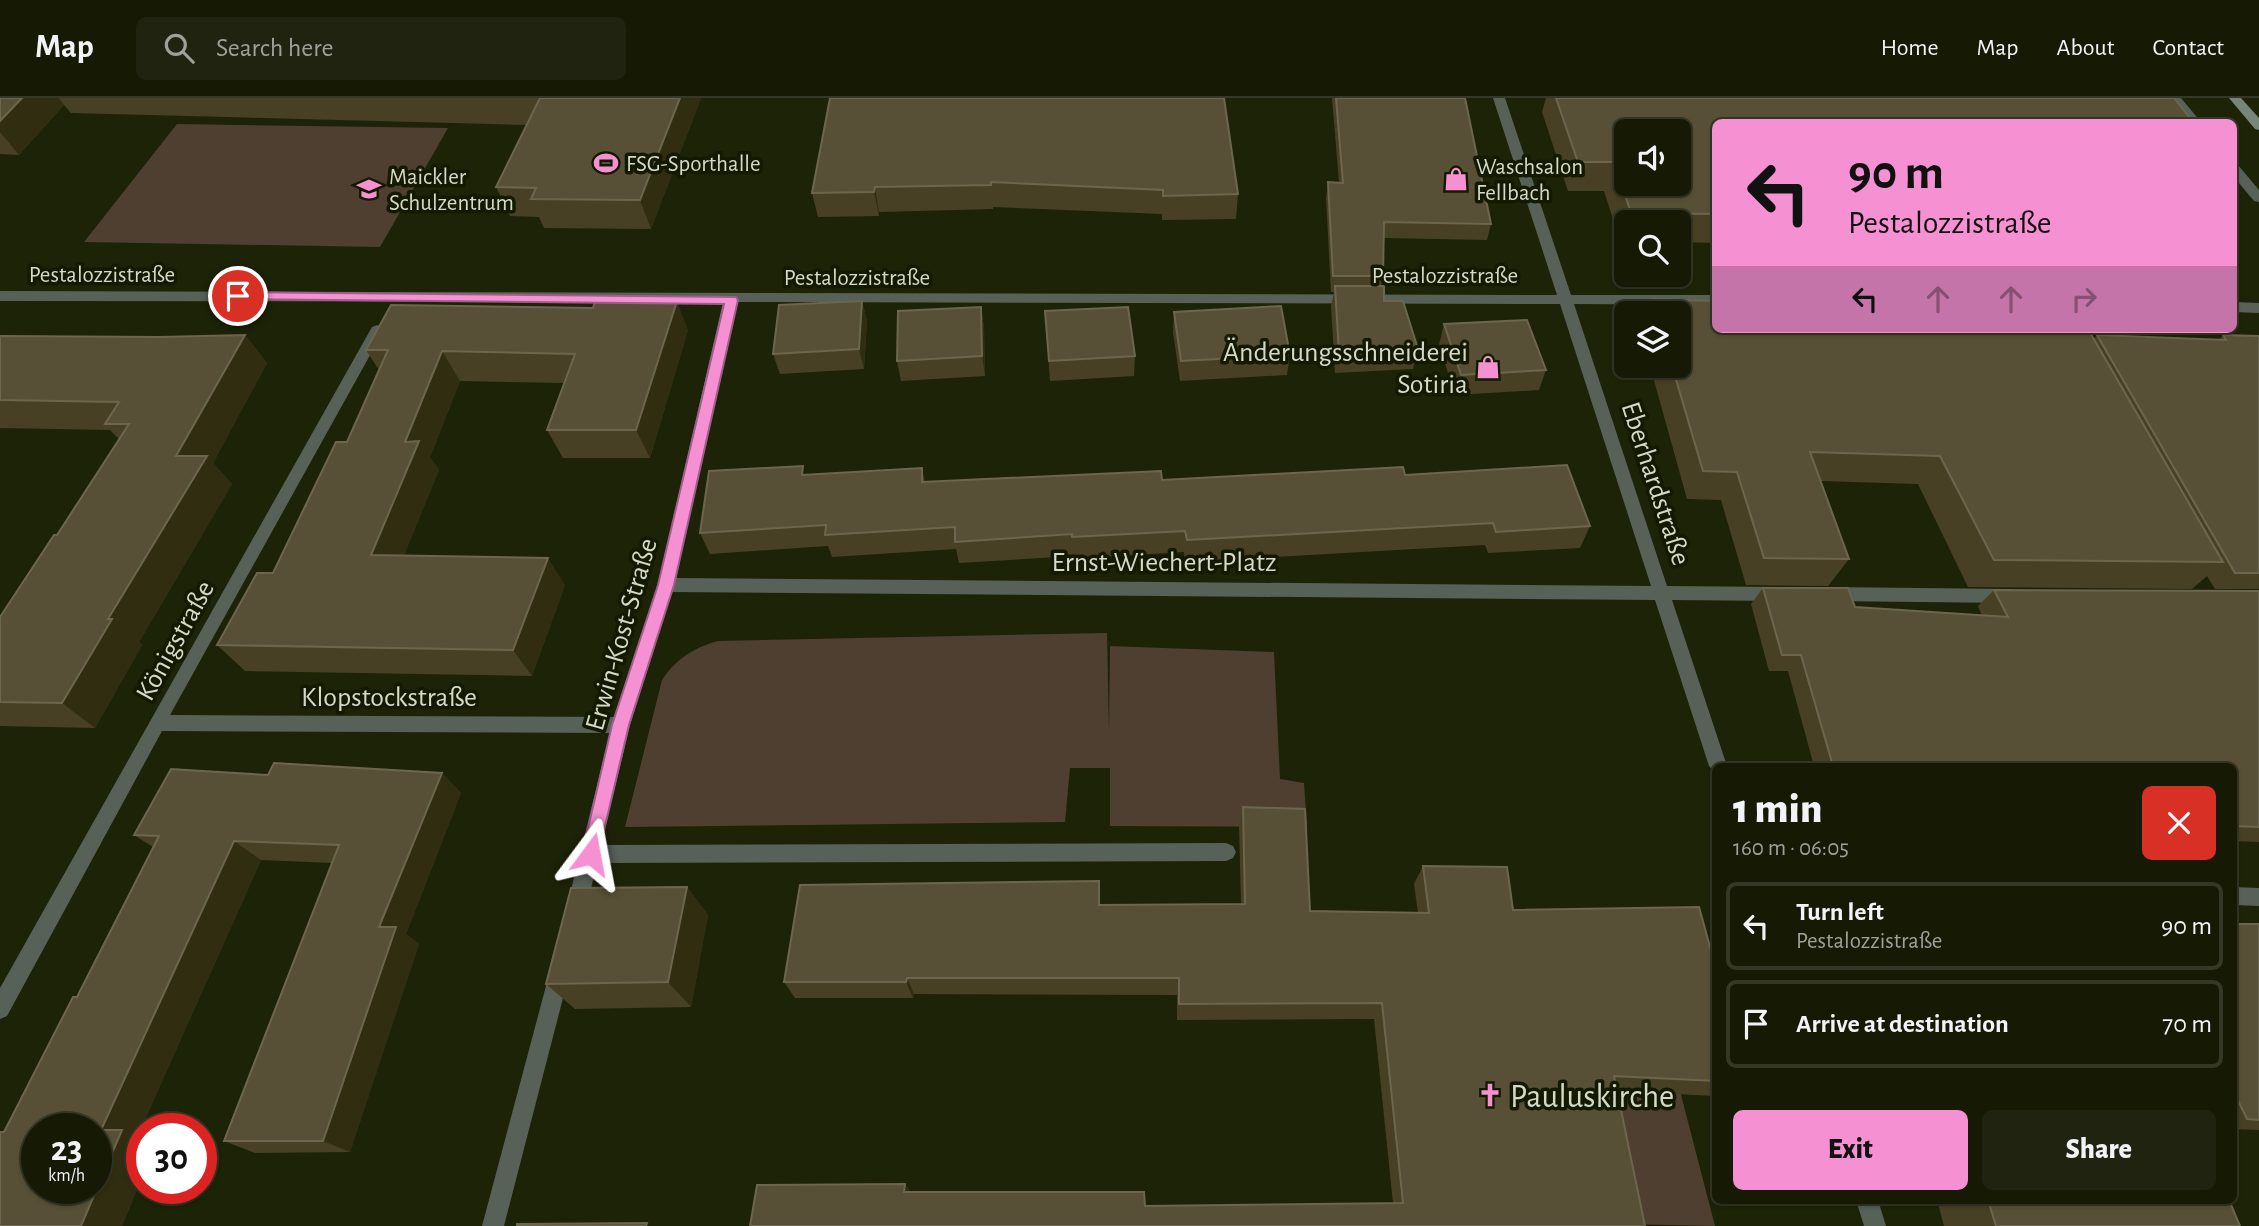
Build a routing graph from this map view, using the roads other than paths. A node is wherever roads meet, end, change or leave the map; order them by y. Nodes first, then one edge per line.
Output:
1 (1499, 98) edge
2 (2174, 98) edge
3 (2235, 98) edge
4 (2192, 119) edge
5 (2259, 126) edge
6 (2237, 173) edge
7 (2259, 198) edge
8 (0, 296) edge
9 (396, 297) junction
10 (1566, 297) junction
11 (731, 300) junction
12 (1712, 300) edge
13 (2237, 307) edge
14 (2259, 308) edge
15 (666, 585) junction
16 (1661, 593) junction
17 (2030, 596) edge
18 (157, 723) junction
19 (621, 725) junction
20 (1717, 763) edge
21 (1226, 852) dead end
22 (591, 854) junction
23 (2237, 896) edge
24 (2259, 897) edge
25 (0, 1009) edge
26 (1868, 1204) edge
27 (493, 1226) edge
28 (1875, 1226) edge

1 - 10 street, Eberhardstraße
2 - 4 street
3 - 5 main road
6 - 7 street
8 - 9 street, Pestalozzistraße
9 - 11 street, Pestalozzistraße
9 - 18 street, Königstraße
10 - 11 street, Pestalozzistraße
10 - 12 street, Pestalozzistraße
10 - 16 street, Eberhardstraße
11 - 15 street, Erwin-Kost-Straße
13 - 14 street
15 - 16 street, Ernst-Wiechert-Platz
15 - 19 street, Erwin-Kost-Straße
16 - 17 street, Ernst-Wiechert-Platz
16 - 20 street, Eberhardstraße
18 - 19 street, Klopstockstraße
18 - 25 street, Königstraße
19 - 22 street, Erwin-Kost-Straße
21 - 22 street
22 - 27 street, Erwin-Kost-Straße
23 - 24 street
26 - 28 street

